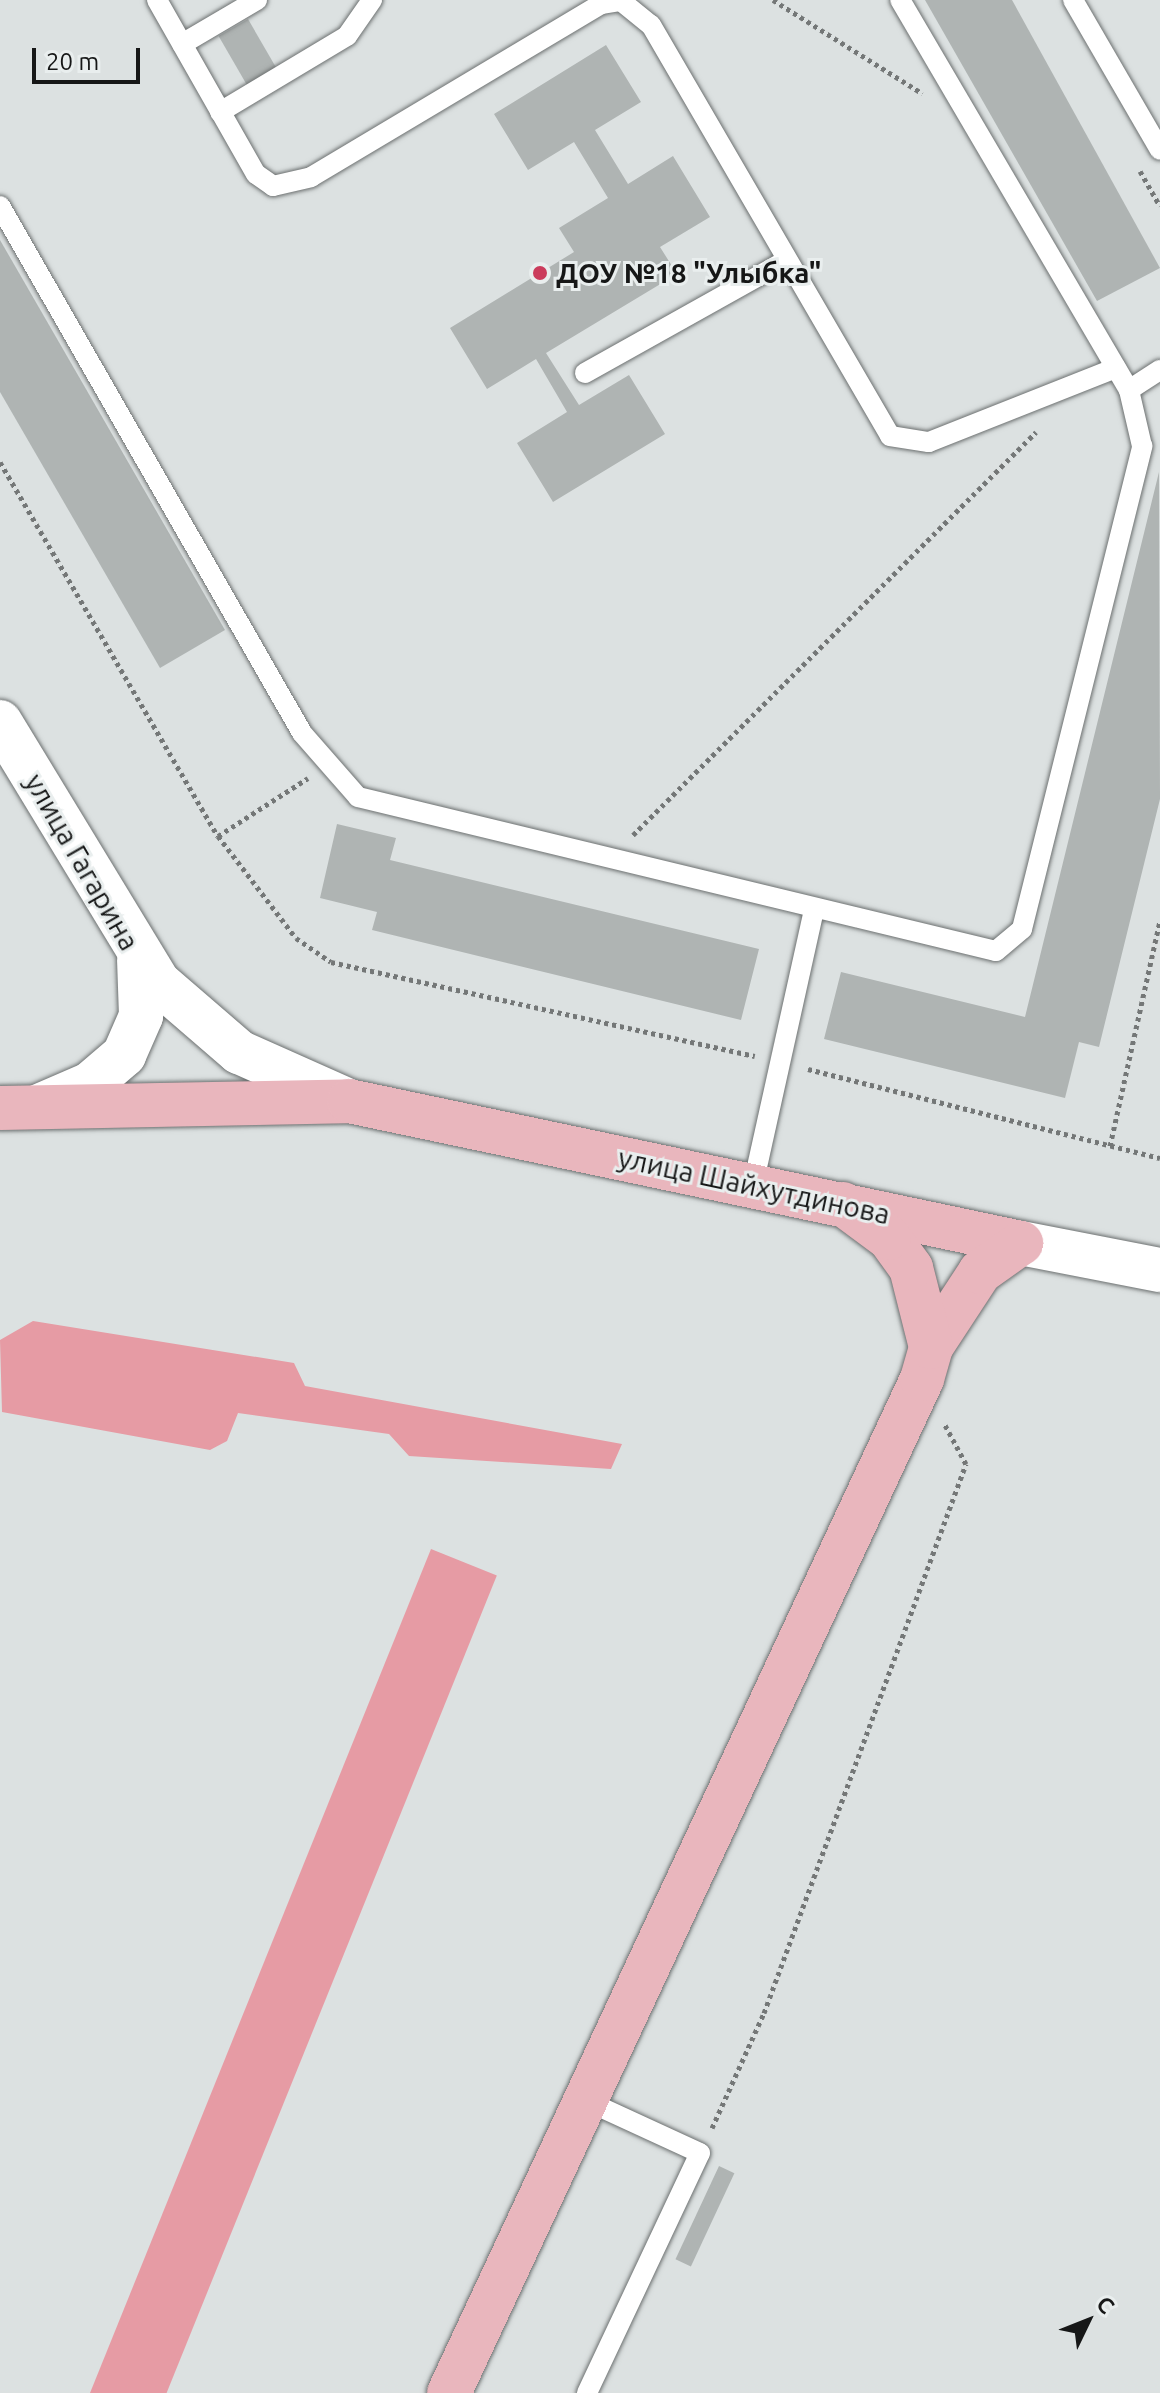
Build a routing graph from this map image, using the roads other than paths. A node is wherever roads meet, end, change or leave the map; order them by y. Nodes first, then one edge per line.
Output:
1 (157, 0) edge
2 (257, 0) edge
3 (372, 0) edge
4 (900, 0) edge
5 (1073, 0) edge
6 (182, 44) junction
7 (220, 112) junction
8 (1160, 150) edge
9 (0, 206) edge
10 (784, 262) junction
11 (1116, 368) junction
12 (1160, 370) edge
13 (585, 373) dead end
14 (1129, 390) junction
15 (0, 722) edge
16 (814, 910) junction
17 (139, 960) junction
18 (349, 1101) junction
19 (19, 1107) edge
20 (753, 1185) junction
21 (843, 1204) junction
22 (1021, 1243) junction
23 (1160, 1270) edge
24 (926, 1363) junction
25 (589, 2102) junction
26 (449, 2393) edge
27 (587, 2393) edge

1 - 6 lane
2 - 6 lane
3 - 7 lane
4 - 11 lane
5 - 8 lane
6 - 7 lane
7 - 10 lane
9 - 16 lane
10 - 11 lane
10 - 13 lane
11 - 14 lane
12 - 14 lane
14 - 16 lane
15 - 17 street, улица Гагарина
16 - 20 lane
17 - 18 street, улица Гагарина
17 - 19 street, улица Гагарина
18 - 19 main road, улица Шайхутдинова
18 - 20 main road, улица Шайхутдинова
20 - 21 main road, улица Шайхутдинова
21 - 22 main road, улица Шайхутдинова
21 - 24 main road
22 - 23 street, улица Шайхутдинова
22 - 24 main road
24 - 25 main road
25 - 26 main road
25 - 27 lane

